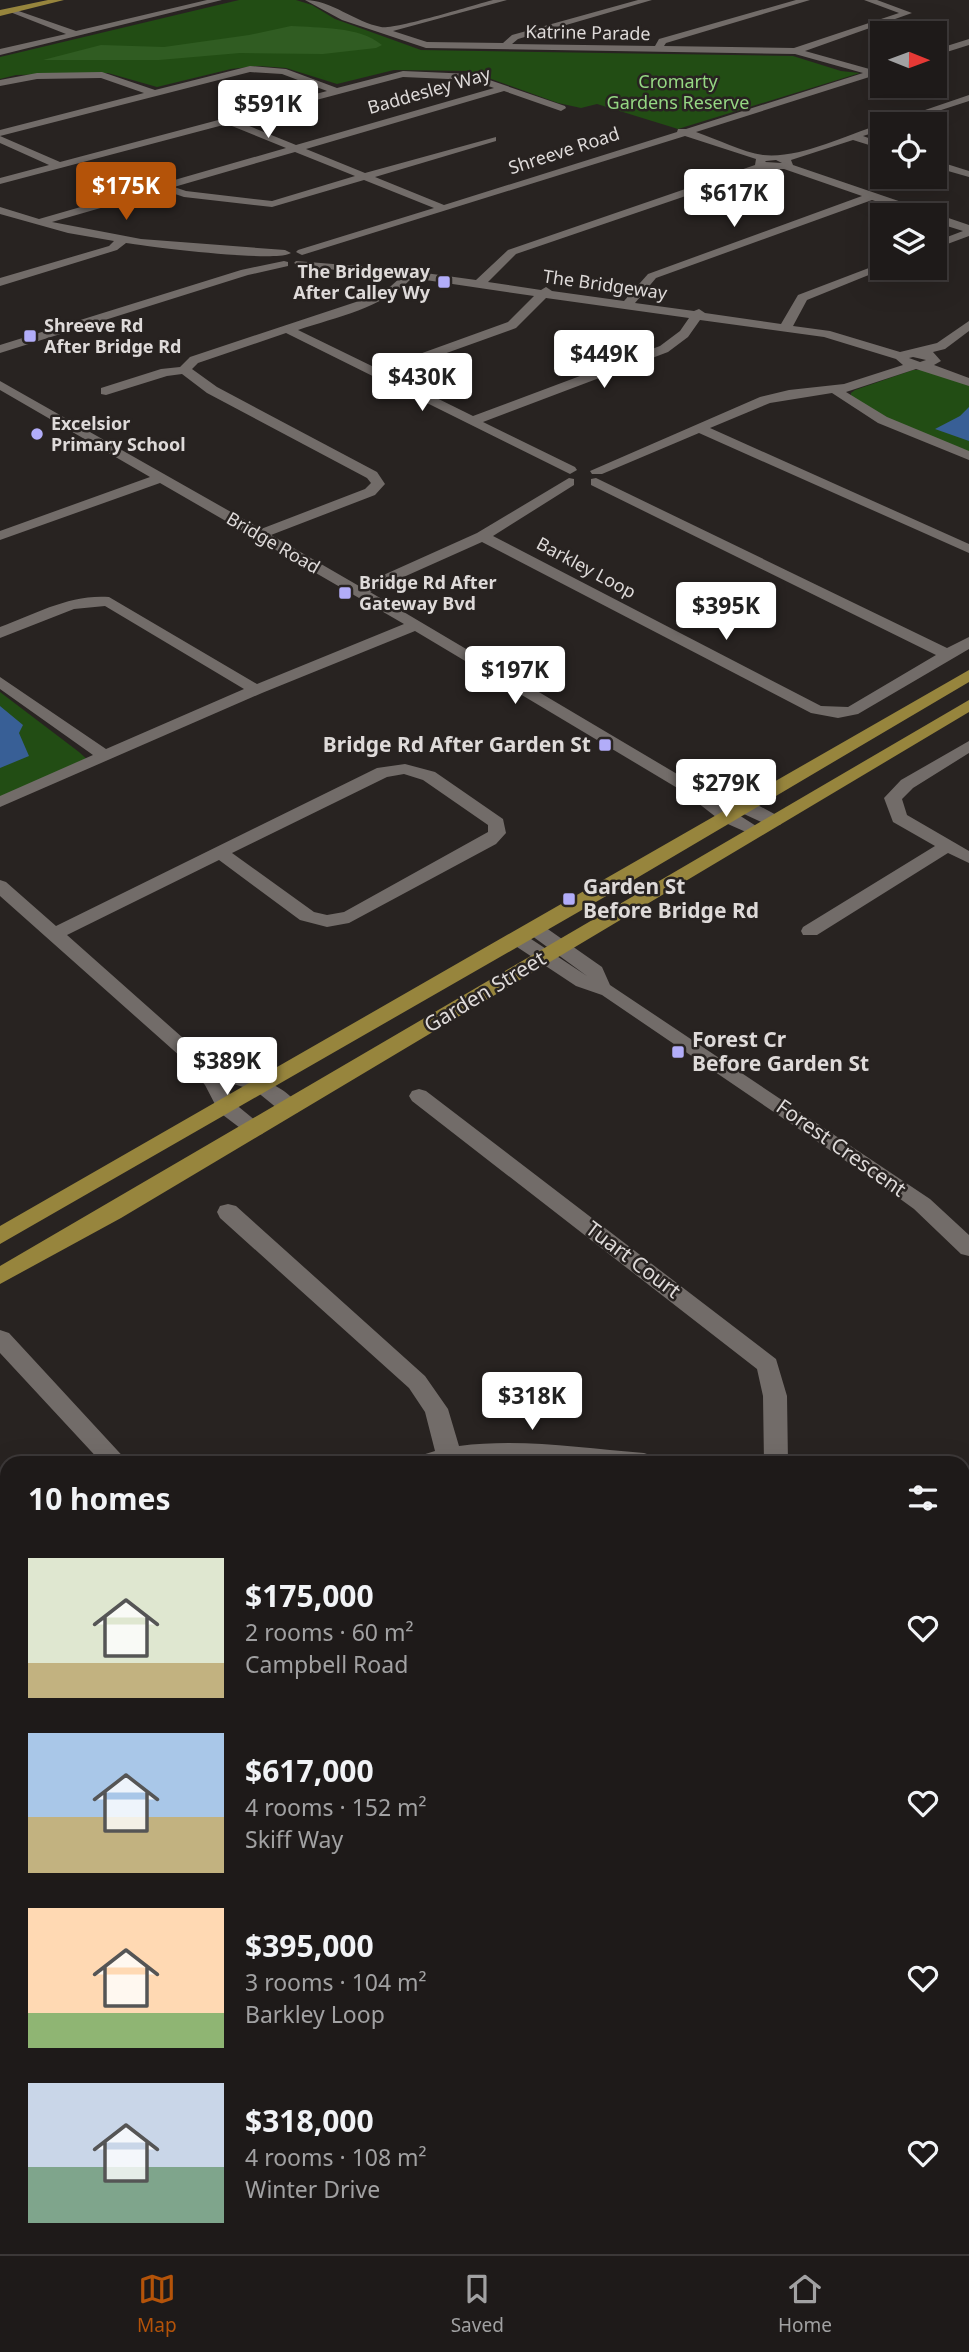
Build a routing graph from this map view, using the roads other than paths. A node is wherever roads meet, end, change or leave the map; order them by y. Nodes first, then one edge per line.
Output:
1 (60, 0) edge
2 (218, 0) edge
3 (309, 0) edge
4 (461, 0) edge
5 (503, 0) edge
6 (648, 0) edge
7 (806, 0) edge
8 (868, 0) edge
9 (480, 6) junction
10 (13, 10) junction
11 (0, 13) edge
12 (383, 31) junction
13 (75, 34) junction
14 (969, 42) edge
15 (507, 47) junction
16 (947, 49) edge
17 (658, 50) junction
18 (795, 51) junction
19 (0, 52) edge
20 (870, 70) edge
21 (870, 74) edge
22 (0, 83) edge
23 (505, 88) junction
24 (335, 91) junction
25 (153, 93) junction
26 (969, 98) edge
27 (561, 108) dead end
28 (926, 112) edge
29 (226, 120) junction
30 (682, 131) junction
31 (870, 131) edge
32 (0, 133) edge
33 (852, 136) junction
34 (0, 139) edge
35 (492, 139) dead end
36 (870, 142) edge
37 (296, 148) junction
38 (969, 161) edge
39 (763, 162) junction
40 (785, 163) junction
41 (59, 165) junction
42 (947, 167) edge
43 (950, 168) junction
44 (969, 174) edge
45 (365, 176) junction
46 (0, 181) edge
47 (162, 186) junction
48 (872, 196) junction
49 (893, 203) edge
50 (442, 208) junction
51 (0, 210) edge
52 (40, 222) junction
53 (947, 223) edge
54 (969, 231) edge
55 (127, 238) junction
56 (947, 240) edge
57 (238, 252) junction
58 (307, 257) junction
59 (285, 258) junction
60 (270, 260) junction
61 (870, 271) edge
62 (245, 272) junction
63 (410, 273) junction
64 (0, 282) edge
65 (480, 283) junction
66 (544, 292) junction
67 (627, 304) junction
68 (698, 314) junction
69 (969, 325) edge
70 (786, 327) junction
71 (287, 329) junction
72 (0, 349) edge
73 (917, 359) junction
74 (185, 370) junction
75 (379, 373) junction
76 (969, 379) edge
77 (0, 385) edge
78 (836, 390) junction
79 (106, 391) dead end
80 (475, 420) junction
81 (699, 428) junction
82 (969, 456) edge
83 (569, 476) junction
84 (596, 477) junction
85 (160, 478) junction
86 (259, 535) junction
87 (0, 536) edge
88 (482, 536) junction
89 (969, 549) edge
90 (358, 592) junction
91 (416, 625) junction
92 (0, 633) edge
93 (969, 642) edge
94 (947, 654) junction
95 (969, 675) edge
96 (0, 682) edge
97 (256, 690) junction
98 (969, 705) edge
99 (969, 746) edge
100 (105, 756) junction
101 (690, 788) junction
102 (0, 802) edge
103 (746, 806) junction
104 (727, 817) junction
105 (774, 821) junction
106 (755, 831) junction
107 (947, 846) junction
108 (219, 852) junction
109 (969, 858) edge
110 (0, 886) edge
111 (810, 931) dead end
112 (55, 934) junction
113 (526, 934) junction
114 (553, 952) junction
115 (188, 1052) junction
116 (263, 1086) junction
117 (419, 1096) dead end
118 (226, 1107) junction
119 (290, 1108) junction
120 (255, 1129) junction
121 (228, 1212) dead end
122 (0, 1236) edge
123 (969, 1248) edge
124 (0, 1276) edge
125 (1, 1339) edge
126 (110, 1456) edge
127 (439, 1456) edge
128 (463, 1456) edge
129 (540, 1456) edge
130 (776, 1456) edge

1 - 10 main road
2 - 13 street
3 - 12 street, Katrine Parade
4 - 9 street
5 - 9 street
6 - 15 street
7 - 17 street
8 - 18 street
9 - 12 street
10 - 11 main road
10 - 13 street
12 - 15 street, Katrine Parade
13 - 19 street
14 - 16 street
15 - 17 street, Katrine Parade
17 - 18 street, Katrine Parade
18 - 20 street, Katrine Parade
21 - 30 street, Shreeve Road
22 - 25 street
23 - 24 street
23 - 27 street
23 - 37 street, Baddesley Way
24 - 25 street
24 - 29 street
25 - 32 street
26 - 28 street
29 - 37 street
29 - 41 street
30 - 39 street
30 - 50 street, Shreeve Road
31 - 33 street
33 - 36 street
33 - 40 street
34 - 41 street
35 - 45 street
37 - 45 street
37 - 47 street, Baddesley Way
38 - 43 street
39 - 40 street
39 - 65 street
40 - 48 street
41 - 46 street
42 - 43 street
43 - 44 street
45 - 47 street
45 - 50 street
47 - 52 street, Baddesley Way
48 - 49 street
48 - 67 street
50 - 58 street, Shreeve Road
51 - 52 street
52 - 55 street
53 - 54 street
54 - 56 street
55 - 57 street
55 - 64 street
57 - 59 street
57 - 60 street
58 - 59 street, Shreeve Road
58 - 63 street, The Bridgeway
59 - 60 street, Shreeve Road
59 - 62 street, Shreeve Road
60 - 62 street, Shreeve Road
61 - 70 street
62 - 72 street, Shreeve Road
63 - 65 street, The Bridgeway
63 - 71 street
65 - 66 street, The Bridgeway
66 - 67 street, The Bridgeway
66 - 75 street
67 - 68 street, The Bridgeway
68 - 70 street, The Bridgeway
68 - 80 street
69 - 73 street
70 - 73 street, The Bridgeway
71 - 74 street
71 - 75 street
73 - 76 street, The Bridgeway
73 - 78 street
74 - 79 street
74 - 86 street
75 - 80 street
77 - 85 street, Bridge Road
78 - 81 street
78 - 82 street
80 - 83 street
81 - 84 street
81 - 89 street
83 - 84 street
83 - 88 street
84 - 94 street
85 - 86 street, Bridge Road
85 - 87 street
86 - 90 street, Bridge Road
88 - 90 street
88 - 94 street, Barkley Loop
90 - 91 street, Bridge Road
91 - 97 street
91 - 101 street, Bridge Road
92 - 97 street
93 - 94 street, Barkley Loop
95 - 103 main road, Garden Street
96 - 100 street
97 - 100 street
98 - 105 main road, Garden Street
99 - 107 street
100 - 102 street
101 - 103 street, Bridge Road
101 - 104 street, Bridge Road
103 - 104 main road, Garden Street
103 - 105 street, Bridge Road
104 - 106 street, Bridge Road
104 - 113 main road, Garden Street
105 - 106 main road, Garden Street
106 - 114 main road, Garden Street
107 - 109 street
107 - 111 street
108 - 108 street
108 - 112 street
110 - 112 street
112 - 115 street
113 - 114 street, Forest Crescent
113 - 116 main road, Garden Street
114 - 119 main road, Garden Street
114 - 123 street, Forest Crescent
115 - 116 street
115 - 118 street
116 - 118 main road, Garden Street
116 - 119 street
117 - 130 street, Tuart Court
118 - 120 street
118 - 122 main road, Garden Street
119 - 120 main road, Garden Street
120 - 124 main road, Garden Street
121 - 127 street
125 - 126 street
128 - 129 street

